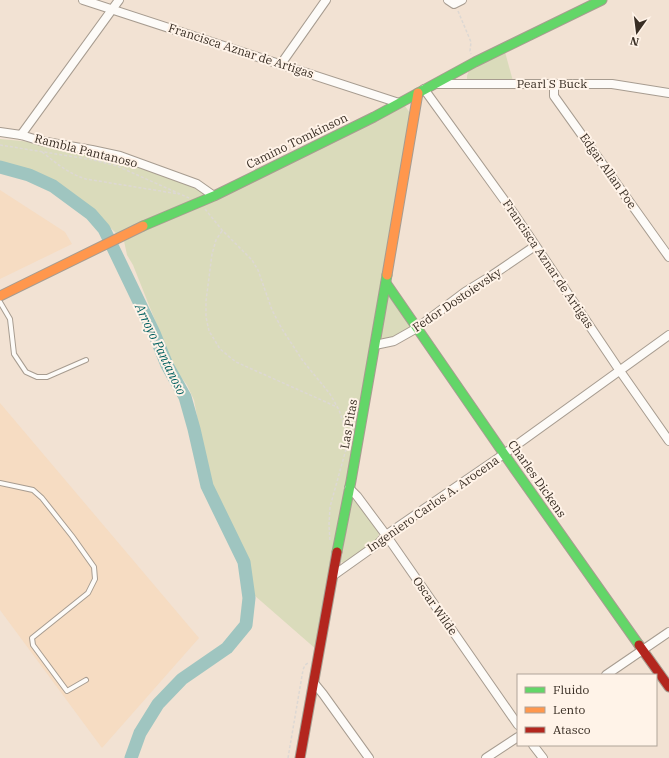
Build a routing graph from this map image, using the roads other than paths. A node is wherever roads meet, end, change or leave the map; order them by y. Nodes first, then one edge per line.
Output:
1 (83, 0) edge
2 (119, 0) edge
3 (326, 0) edge
4 (462, 0) edge
5 (602, 0) edge
6 (451, 2) edge
7 (113, 10) junction
8 (281, 64) junction
9 (554, 83) junction
10 (434, 84) junction
11 (421, 91) junction
12 (669, 93) edge
13 (398, 103) junction
14 (0, 132) edge
15 (21, 135) junction
16 (214, 196) junction
17 (534, 246) junction
18 (669, 257) edge
19 (386, 283) junction
20 (0, 296) edge
21 (0, 302) edge
22 (417, 328) junction
23 (669, 335) edge
24 (375, 345) junction
25 (86, 360) dead end
26 (620, 371) junction
27 (669, 441) edge
28 (504, 454) junction
29 (0, 483) edge
30 (349, 488) junction
31 (386, 536) junction
32 (334, 575) junction
33 (669, 632) edge
34 (643, 649) junction
35 (607, 674) edge
36 (86, 680) dead end
37 (314, 683) junction
38 (669, 687) edge
39 (517, 724) edge
40 (517, 738) edge
41 (534, 746) edge
42 (300, 758) edge
43 (369, 758) edge
44 (486, 758) edge
45 (542, 758) edge

1 - 7 street, Francisca Aznar de Artigas
2 - 7 street
3 - 8 street
4 - 6 street
5 - 10 street, Camino Tomkinson
7 - 8 street, Francisca Aznar de Artigas
7 - 15 street
8 - 13 street, Francisca Aznar de Artigas
9 - 10 street, Pearl S Buck
9 - 12 street, Pearl S Buck
9 - 18 street, Edgar Allan Poe
10 - 11 street, Camino Tomkinson
11 - 13 street, Camino Tomkinson
11 - 17 street, Francisca Aznar de Artigas
11 - 19 street, Las Pitas
13 - 16 street, Camino Tomkinson
14 - 15 street, Rambla Pantanoso
15 - 16 street, Rambla Pantanoso
16 - 20 street, Camino Tomkinson
17 - 22 street, Fedor Dostoievsky
17 - 26 street, Francisca Aznar de Artigas
19 - 22 street, Charles Dickens
19 - 24 street, Las Pitas
21 - 25 lane
22 - 24 street, Fedor Dostoievsky
22 - 28 street, Charles Dickens
23 - 26 street, Ingeniero Carlos A. Arocena
24 - 30 street, Las Pitas
26 - 27 street, Francisca Aznar de Artigas
26 - 28 street, Ingeniero Carlos A. Arocena
28 - 31 street, Ingeniero Carlos A. Arocena
28 - 34 street, Charles Dickens
29 - 36 lane
30 - 31 street, Oscar Wilde
30 - 32 street, Las Pitas
31 - 32 street, Ingeniero Carlos A. Arocena
31 - 39 street, Oscar Wilde
32 - 37 street, Las Pitas
33 - 34 street
34 - 35 street
34 - 38 street, Charles Dickens
37 - 42 street, Las Pitas
37 - 43 street
40 - 44 street
41 - 45 street

